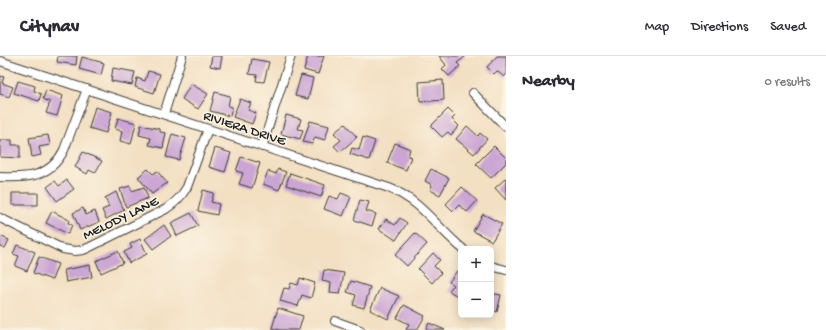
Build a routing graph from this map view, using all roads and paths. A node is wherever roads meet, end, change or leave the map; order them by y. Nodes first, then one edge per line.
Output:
1 (182, 56) edge
2 (291, 56) edge
3 (0, 61) edge
4 (87, 89) junction
5 (473, 93) dead end
6 (164, 114) junction
7 (506, 127) edge
8 (208, 128) junction
9 (262, 146) junction
10 (0, 177) edge
11 (0, 218) edge
12 (460, 246) edge
13 (494, 267) edge
14 (506, 270) edge
15 (335, 321) dead end
16 (360, 330) edge

1 - 6 street
2 - 9 street
3 - 4 street, RIVIERA DRIVE
4 - 6 street, RIVIERA DRIVE
4 - 10 street
5 - 7 street
6 - 8 street, RIVIERA DRIVE
8 - 9 street, RIVIERA DRIVE
8 - 11 street, MELODY LANE
9 - 12 street, RIVIERA DRIVE
13 - 14 street
15 - 16 street

